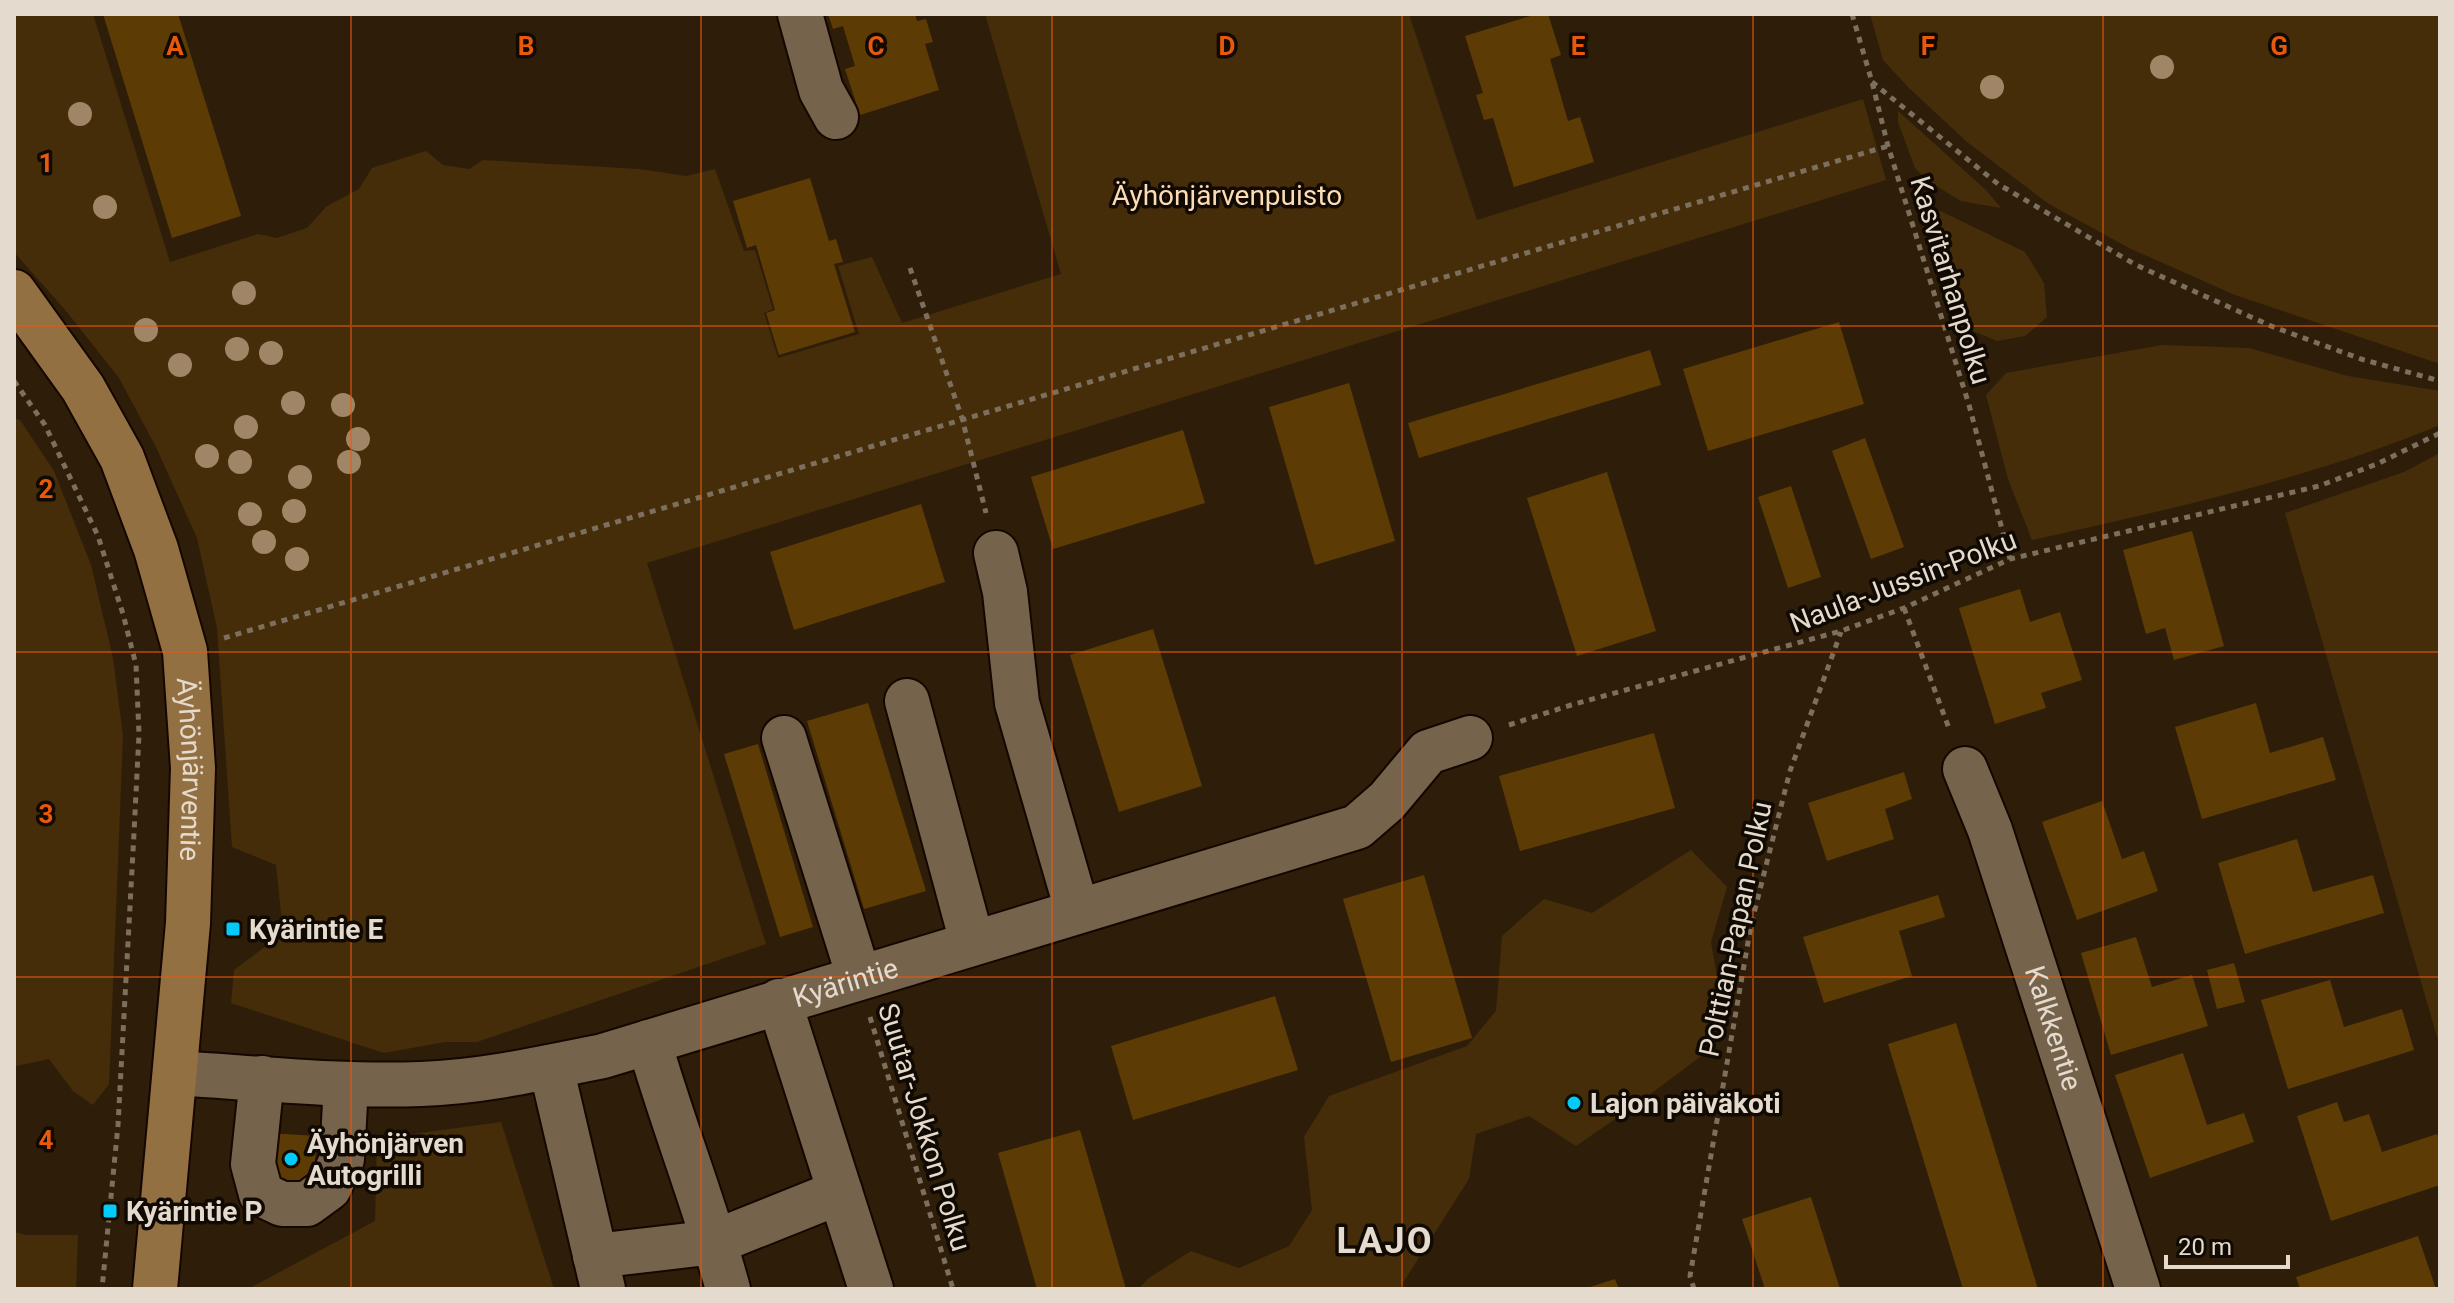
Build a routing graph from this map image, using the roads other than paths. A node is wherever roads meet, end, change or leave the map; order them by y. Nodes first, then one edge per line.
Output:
1 (800, 14) edge
2 (836, 117) dead end
3 (14, 292) edge
4 (996, 553) road end
5 (907, 701) dead end
6 (784, 738) dead end
7 (1470, 738) road end
8 (1965, 769) road end
9 (1077, 910) junction
10 (972, 942) junction
11 (859, 977) junction
12 (779, 1001) junction
13 (649, 1042) junction
14 (551, 1067) junction
15 (175, 1073) junction
16 (262, 1078) junction
17 (346, 1084) junction
18 (840, 1192) junction
19 (715, 1242) junction
20 (599, 1272) edge
21 (155, 1289) edge
22 (728, 1289) edge
23 (871, 1289) edge
24 (2138, 1289) edge

1 - 2 street
3 - 15 main road, Äyhönjärventie
4 - 9 street
5 - 10 street
6 - 11 street
7 - 9 street, Kyärintie
8 - 24 street, Kalkkentie
9 - 10 street, Kyärintie
10 - 11 street, Kyärintie
11 - 12 street, Kyärintie
12 - 13 street, Kyärintie
12 - 18 street
13 - 14 street, Kyärintie
13 - 19 street
14 - 17 street, Kyärintie
14 - 20 street
15 - 16 street, Kyärintie
15 - 21 main road, Äyhönjärventie
16 - 17 street, Kyärintie
16 - 17 street
18 - 19 street
18 - 23 street
19 - 20 street
19 - 22 street

